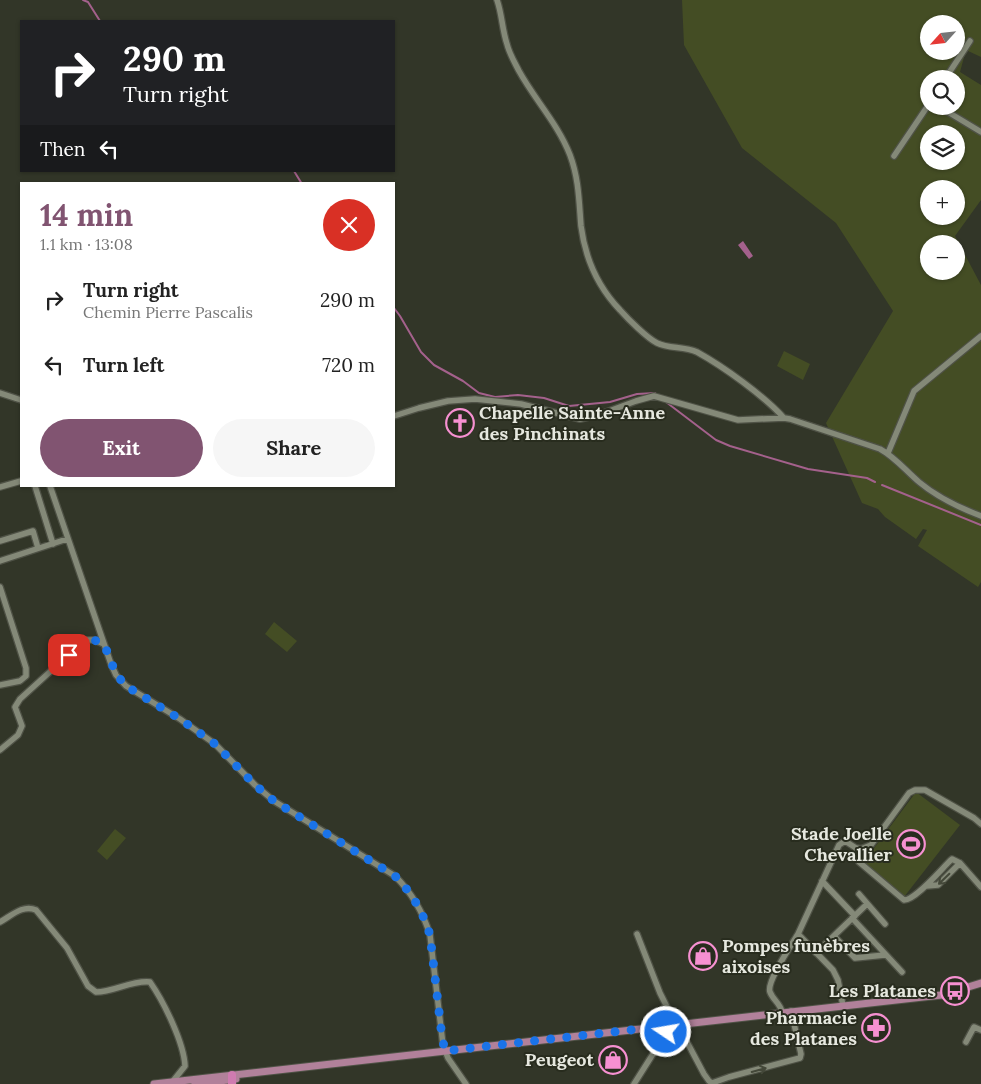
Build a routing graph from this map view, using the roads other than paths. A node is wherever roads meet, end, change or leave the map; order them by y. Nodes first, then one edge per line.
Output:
1 (496, 0) edge
2 (970, 41) dead end
3 (951, 70) edge
4 (922, 115) edge
5 (953, 115) edge
6 (981, 132) edge
7 (894, 156) dead end
8 (981, 336) edge
9 (0, 393) edge
10 (20, 400) edge
11 (395, 416) edge
12 (784, 418) junction
13 (888, 453) junction
14 (20, 480) edge
15 (0, 487) edge
16 (35, 487) edge
17 (50, 487) edge
18 (981, 516) edge
19 (67, 539) junction
20 (0, 541) edge
21 (54, 544) junction
22 (38, 548) junction
23 (0, 561) edge
24 (0, 587) edge
25 (104, 644) junction
26 (0, 685) edge
27 (0, 750) edge
28 (981, 824) edge
29 (856, 848) junction
30 (960, 863) junction
31 (822, 881) junction
32 (924, 886) junction
33 (981, 887) edge
34 (859, 894) dead end
35 (868, 904) junction
36 (854, 917) junction
37 (0, 922) edge
38 (886, 924) dead end
39 (637, 934) dead end
40 (798, 934) junction
41 (834, 936) junction
42 (816, 953) junction
43 (885, 954) junction
44 (902, 972) dead end
45 (981, 983) edge
46 (843, 1006) junction
47 (791, 1011) junction
48 (782, 1012) junction
49 (673, 1025) junction
50 (656, 1027) junction
51 (981, 1030) edge
52 (966, 1042) dead end
53 (658, 1046) junction
54 (445, 1051) junction
55 (228, 1080) edge
56 (173, 1081) junction
57 (712, 1083) edge
58 (154, 1084) edge
59 (195, 1084) edge
60 (466, 1084) edge
61 (634, 1084) edge

1 - 12 street
2 - 3 street
4 - 7 street
5 - 6 street
8 - 13 street
9 - 10 street
11 - 12 street
12 - 13 street
13 - 18 street
14 - 15 street
16 - 21 street
17 - 19 street
19 - 21 street
19 - 25 street
20 - 22 street
21 - 22 street
22 - 23 street
24 - 26 street
25 - 27 street
25 - 54 street
28 - 29 street
29 - 31 street
29 - 32 street
30 -> 32 street
30 - 32 street
30 - 33 street
31 - 36 street
31 - 40 street
34 - 35 street
35 - 36 street
35 - 38 street
36 - 41 street
36 - 43 street
37 - 56 street
39 - 49 street
40 - 42 street
40 - 48 street
41 - 42 street
41 - 43 street
42 - 46 street
43 - 44 street
45 - 46 main road
46 - 47 main road
47 - 48 main road
57 -> 47 street
48 - 49 main road
49 - 50 main road
49 - 53 street
49 - 57 street
50 - 53 street
50 - 54 main road
51 - 52 street
53 - 61 street
54 - 55 main road
54 - 60 street
55 - 56 main road
55 - 59 main road
56 - 58 main road

